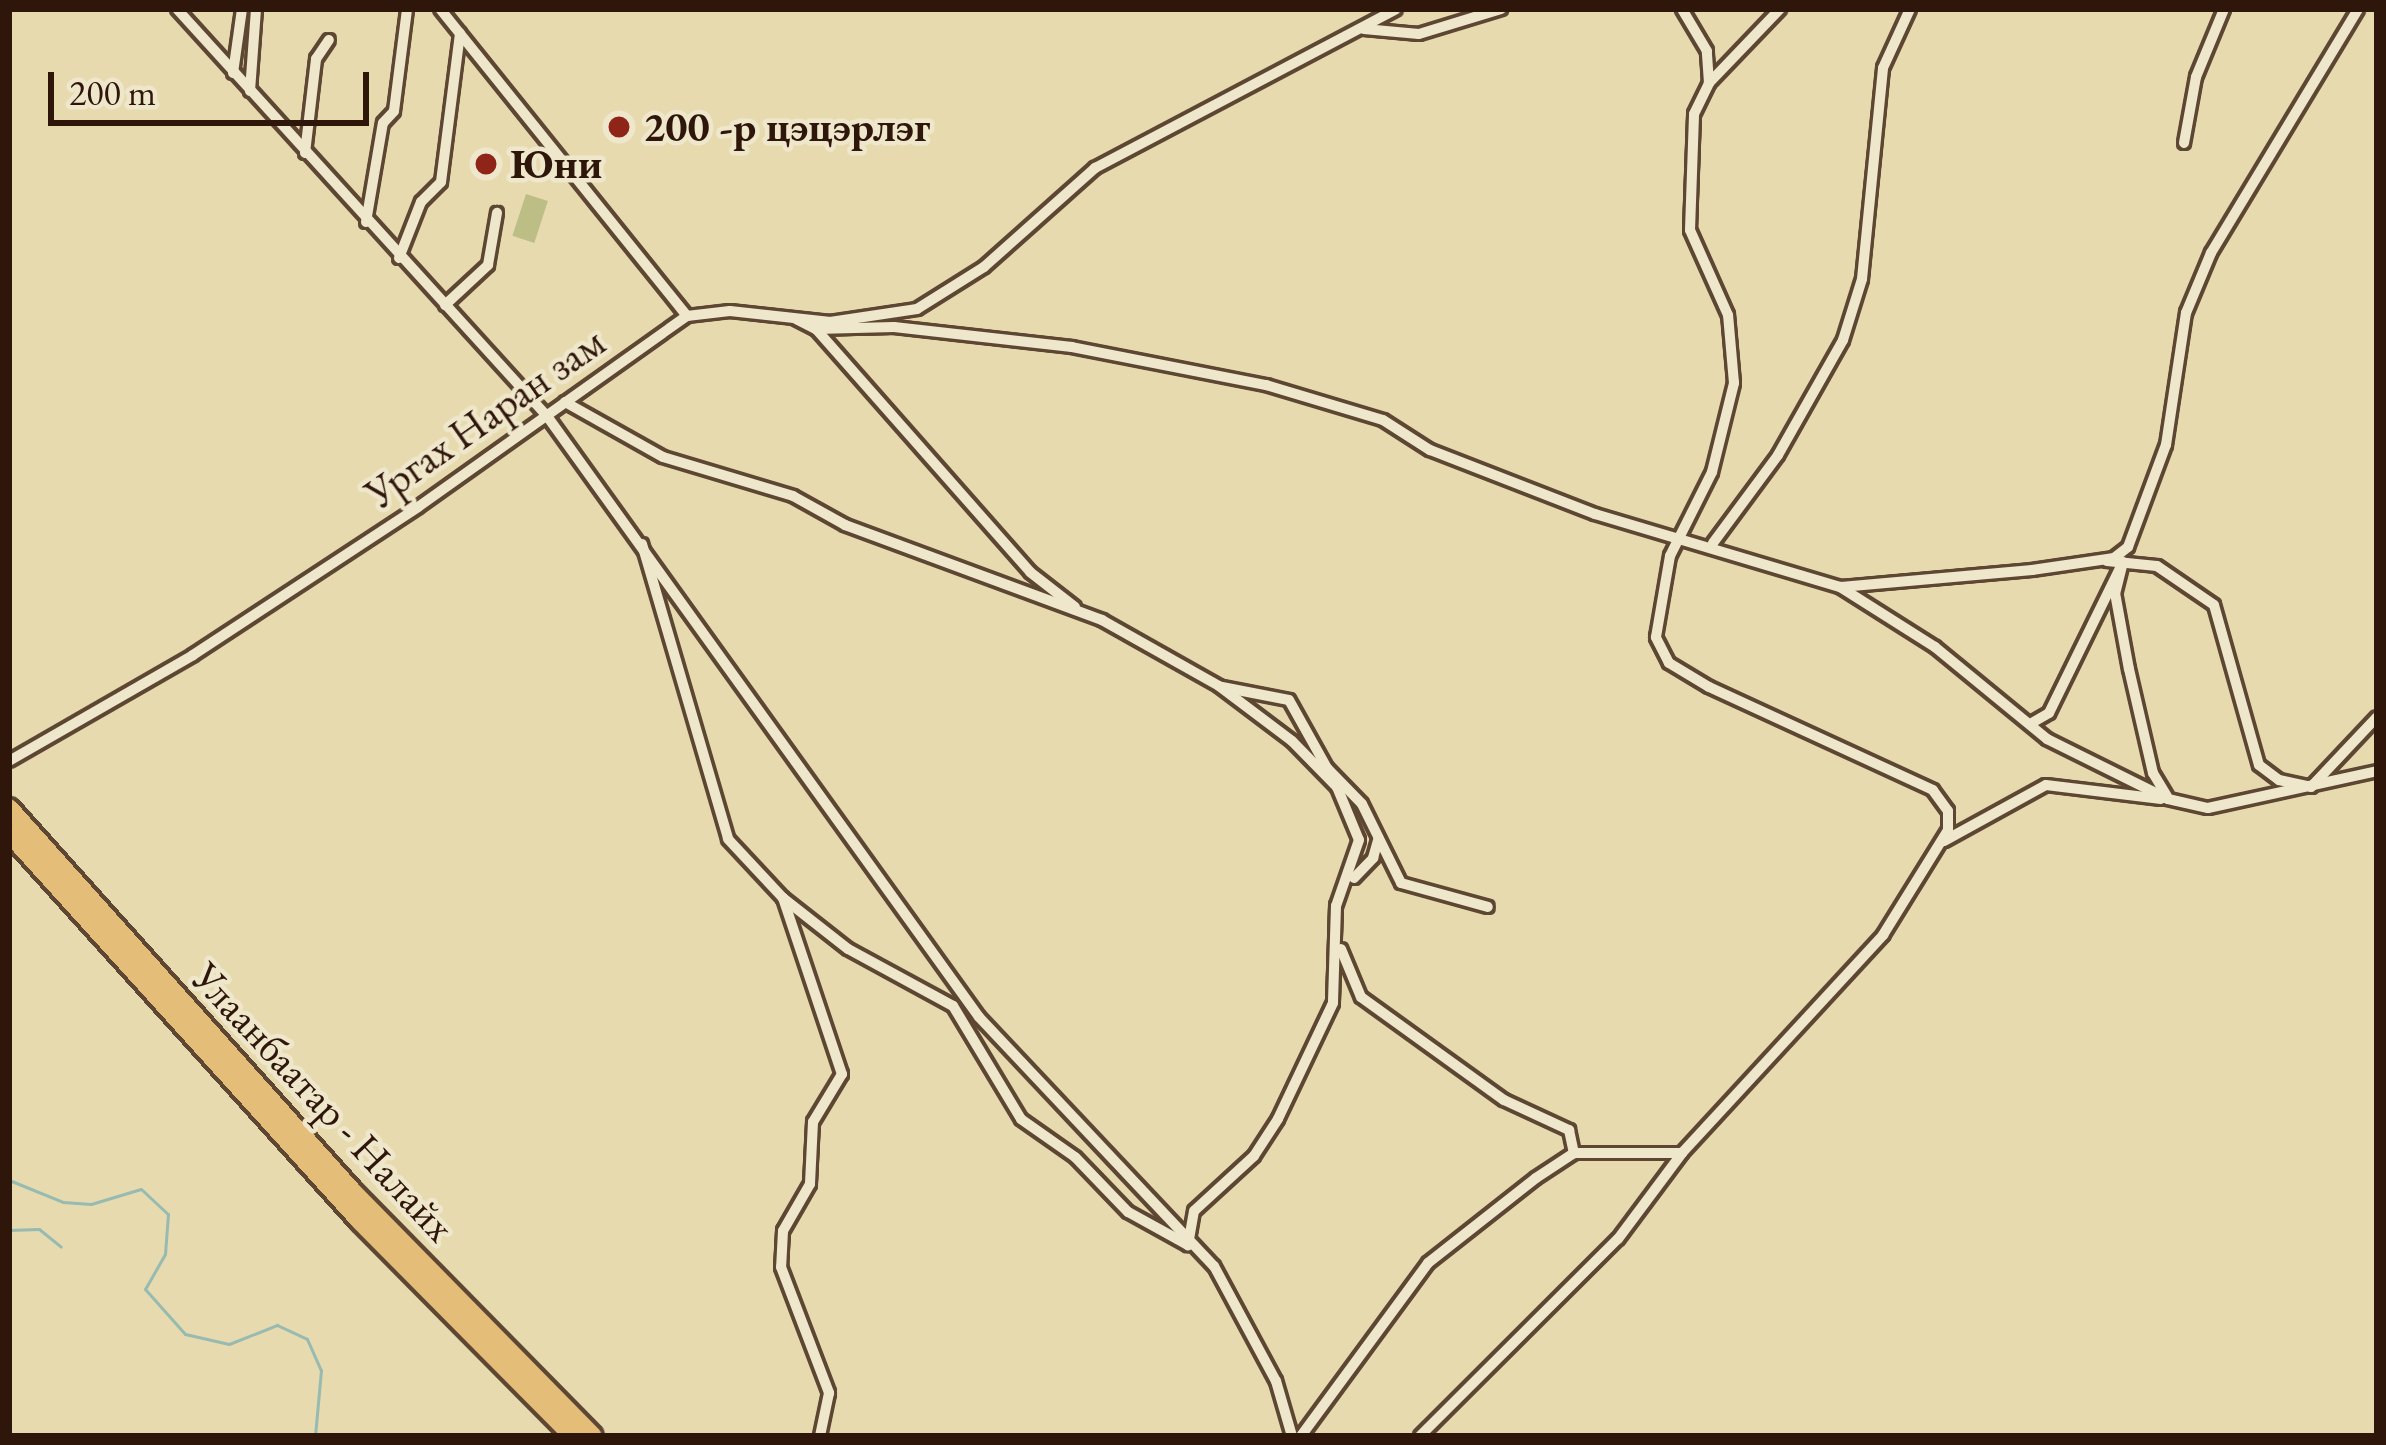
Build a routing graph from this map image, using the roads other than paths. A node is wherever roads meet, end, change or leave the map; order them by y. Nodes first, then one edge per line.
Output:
1 (177, 9) edge
2 (191, 9) edge
3 (242, 9) edge
4 (256, 9) edge
5 (407, 9) edge
6 (440, 9) edge
7 (1396, 9) edge
8 (1501, 9) edge
9 (1682, 9) edge
10 (1780, 9) edge
11 (1910, 9) edge
12 (2224, 9) edge
13 (2357, 9) edge
14 (189, 23) junction
15 (1361, 28) junction
16 (460, 33) junction
17 (329, 40) dead end
18 (233, 73) junction
19 (1708, 83) junction
20 (250, 91) junction
21 (2184, 143) dead end
22 (305, 153) junction
23 (497, 213) dead end
24 (367, 222) junction
25 (399, 258) junction
26 (445, 305) junction
27 (687, 316) junction
28 (796, 319) junction
29 (816, 329) junction
30 (565, 402) junction
31 (547, 416) junction
32 (1678, 541) junction
33 (641, 542) junction
34 (1713, 543) junction
35 (2097, 560) junction
36 (2123, 562) junction
37 (1840, 587) junction
38 (1084, 613) junction
39 (1219, 686) junction
40 (2377, 717) edge
41 (2030, 724) junction
42 (9, 761) edge
43 (2377, 771) edge
44 (2311, 787) junction
45 (1337, 788) junction
46 (2168, 799) junction
47 (9, 808) edge
48 (9, 833) edge
49 (1378, 836) junction
50 (1941, 843) junction
51 (1347, 884) junction
52 (783, 898) junction
53 (1488, 907) dead end
54 (1340, 946) junction
55 (1574, 1153) junction
56 (1682, 1154) junction
57 (1189, 1245) junction
58 (573, 1436) edge
59 (593, 1436) edge
60 (820, 1436) edge
61 (1292, 1436) edge
62 (1301, 1436) edge
63 (1420, 1436) edge

1 - 14 street
2 - 14 street
3 - 18 street
4 - 20 street
5 - 24 street
6 - 16 street
7 - 15 street
8 - 15 street
9 - 19 street
10 - 19 street
11 - 34 street
12 - 21 street
13 - 35 street
14 - 18 street
15 - 28 street
16 - 25 street
16 - 27 street
17 - 22 street
18 - 20 street
19 - 32 street
20 - 22 street
22 - 24 street
23 - 26 street
24 - 25 street
25 - 26 street
26 - 31 street
27 - 28 street
27 - 30 street, Ургах Наран зам
28 - 29 street
29 - 32 street
29 - 38 street
30 - 31 street, Ургах Наран зам
30 - 38 street
31 - 33 street
31 - 42 street, Ургах Наран зам
32 - 34 street
32 - 50 street
33 - 52 street
33 - 57 street
34 - 37 street
35 - 36 street
35 - 37 street
36 - 41 street
36 - 44 street
36 - 46 street
37 - 41 street
38 - 39 street
39 - 45 street
39 - 49 street
40 - 44 street
41 - 46 street
43 - 44 street
44 - 46 street
45 - 49 street
45 - 51 street
46 - 50 street
47 - 59 highway, Улаанбаатар - Налайх
48 - 58 highway, Улаанбаатар - Налайх
49 - 51 street
49 - 53 street
50 - 56 street
51 - 54 street
52 - 57 street
52 - 60 street
54 - 55 street
54 - 57 street
55 - 56 street
55 - 62 street
56 - 63 street
57 - 61 street

